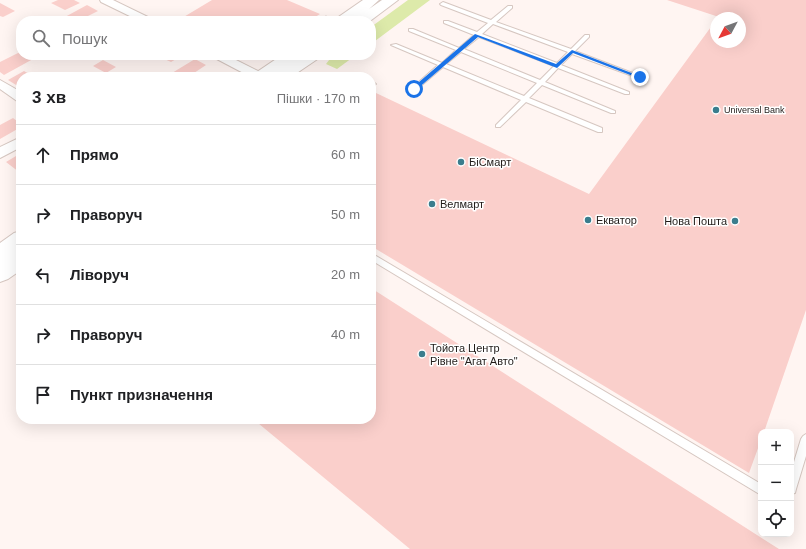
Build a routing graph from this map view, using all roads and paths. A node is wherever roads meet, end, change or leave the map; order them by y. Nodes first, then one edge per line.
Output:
1 (105, 0) edge
2 (372, 0) edge
3 (392, 0) edge
4 (443, 4) dead end
5 (510, 7) dead end
6 (138, 16) edge
7 (349, 16) edge
8 (368, 16) edge
9 (446, 22) dead end
10 (492, 22) junction
11 (411, 30) dead end
12 (477, 35) junction
13 (587, 36) dead end
14 (394, 45) dead end
15 (460, 50) junction
16 (572, 51) junction
17 (227, 60) edge
18 (285, 60) edge
19 (306, 60) edge
20 (442, 65) junction
21 (557, 66) junction
22 (250, 72) edge
23 (267, 72) edge
24 (288, 72) edge
25 (640, 77) dead end
26 (540, 83) junction
27 (0, 84) edge
28 (414, 89) dead end
29 (627, 93) dead end
30 (16, 95) edge
31 (525, 99) junction
32 (613, 112) dead end
33 (498, 126) dead end
34 (600, 130) dead end
35 (16, 144) edge
36 (0, 153) edge
37 (16, 243) edge
38 (0, 254) edge
39 (376, 259) edge
40 (16, 262) edge
41 (0, 273) edge
42 (806, 439) edge
43 (794, 479) edge
44 (758, 488) edge

1 - 6 street
2 - 7 main road
3 - 8 main road
4 - 10 lane
5 - 10 lane
9 - 12 lane
10 - 12 lane
10 - 16 lane
11 - 15 lane
12 - 15 lane
12 - 21 lane
13 - 16 lane
14 - 20 lane
15 - 20 lane
15 - 26 lane
16 - 21 lane
16 - 25 lane
17 - 22 street
18 - 23 main road
19 - 24 main road
20 - 28 lane
20 - 31 lane
21 - 26 lane
21 - 29 lane
26 - 31 lane
26 - 32 lane
27 - 30 street
31 - 33 lane
31 - 34 lane
35 - 36 street
37 - 38 main road
39 - 44 lane
40 - 41 main road
42 - 43 lane

